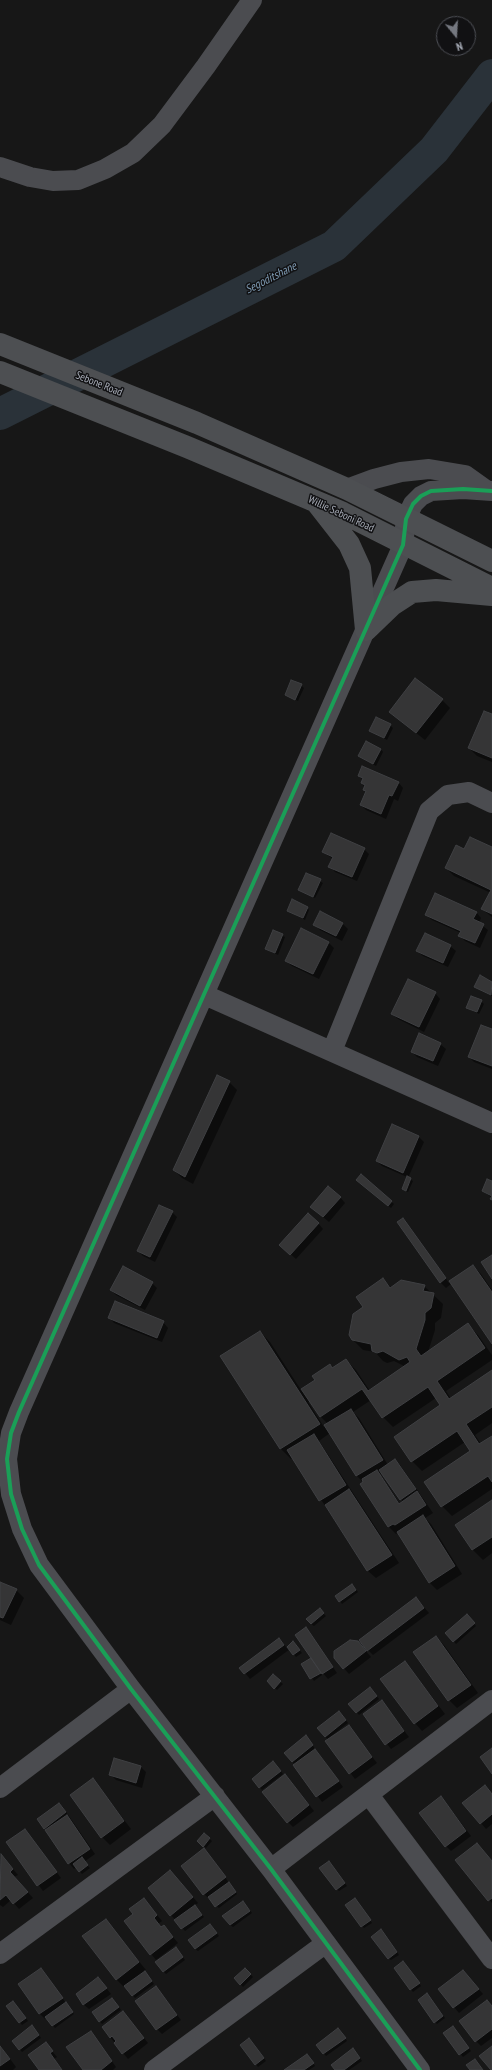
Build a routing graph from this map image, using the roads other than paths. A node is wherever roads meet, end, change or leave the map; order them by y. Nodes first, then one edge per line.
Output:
1 (252, 0) edge
2 (0, 167) edge
3 (0, 344) edge
4 (0, 372) edge
5 (348, 489) junction
6 (489, 490) edge
7 (316, 501) junction
8 (406, 519) junction
9 (403, 545) junction
10 (492, 561) edge
11 (492, 588) edge
12 (492, 596) edge
13 (366, 630) junction
14 (492, 803) edge
15 (205, 995) junction
16 (332, 1051) junction
17 (492, 1123) edge
18 (131, 1689) junction
19 (492, 1700) edge
20 (0, 1788) edge
21 (369, 1795) junction
22 (215, 1796) junction
23 (271, 1869) junction
24 (485, 1936) edge
25 (326, 1943) junction
26 (0, 1954) edge
27 (492, 1959) edge
28 (154, 2070) edge
29 (420, 2070) edge

1 - 2 street
3 - 5 main road, Sebone Road
4 - 7 main road, Willie Seboni Road
5 - 6 street
5 - 8 main road
6 - 8 street
7 - 9 main road, Willie Seboni Road
7 - 13 main road
8 - 9 street
8 - 10 main road
9 - 11 main road, Willie Seboni Road
9 - 13 street
12 - 13 main road
13 - 15 street
14 - 16 street
15 - 16 street
15 - 18 street
16 - 17 street
18 - 20 street
18 - 22 street
19 - 21 street
21 - 23 street
21 - 24 street
22 - 23 street
22 - 26 street
23 - 25 street
24 - 27 street
25 - 28 street
25 - 29 street

